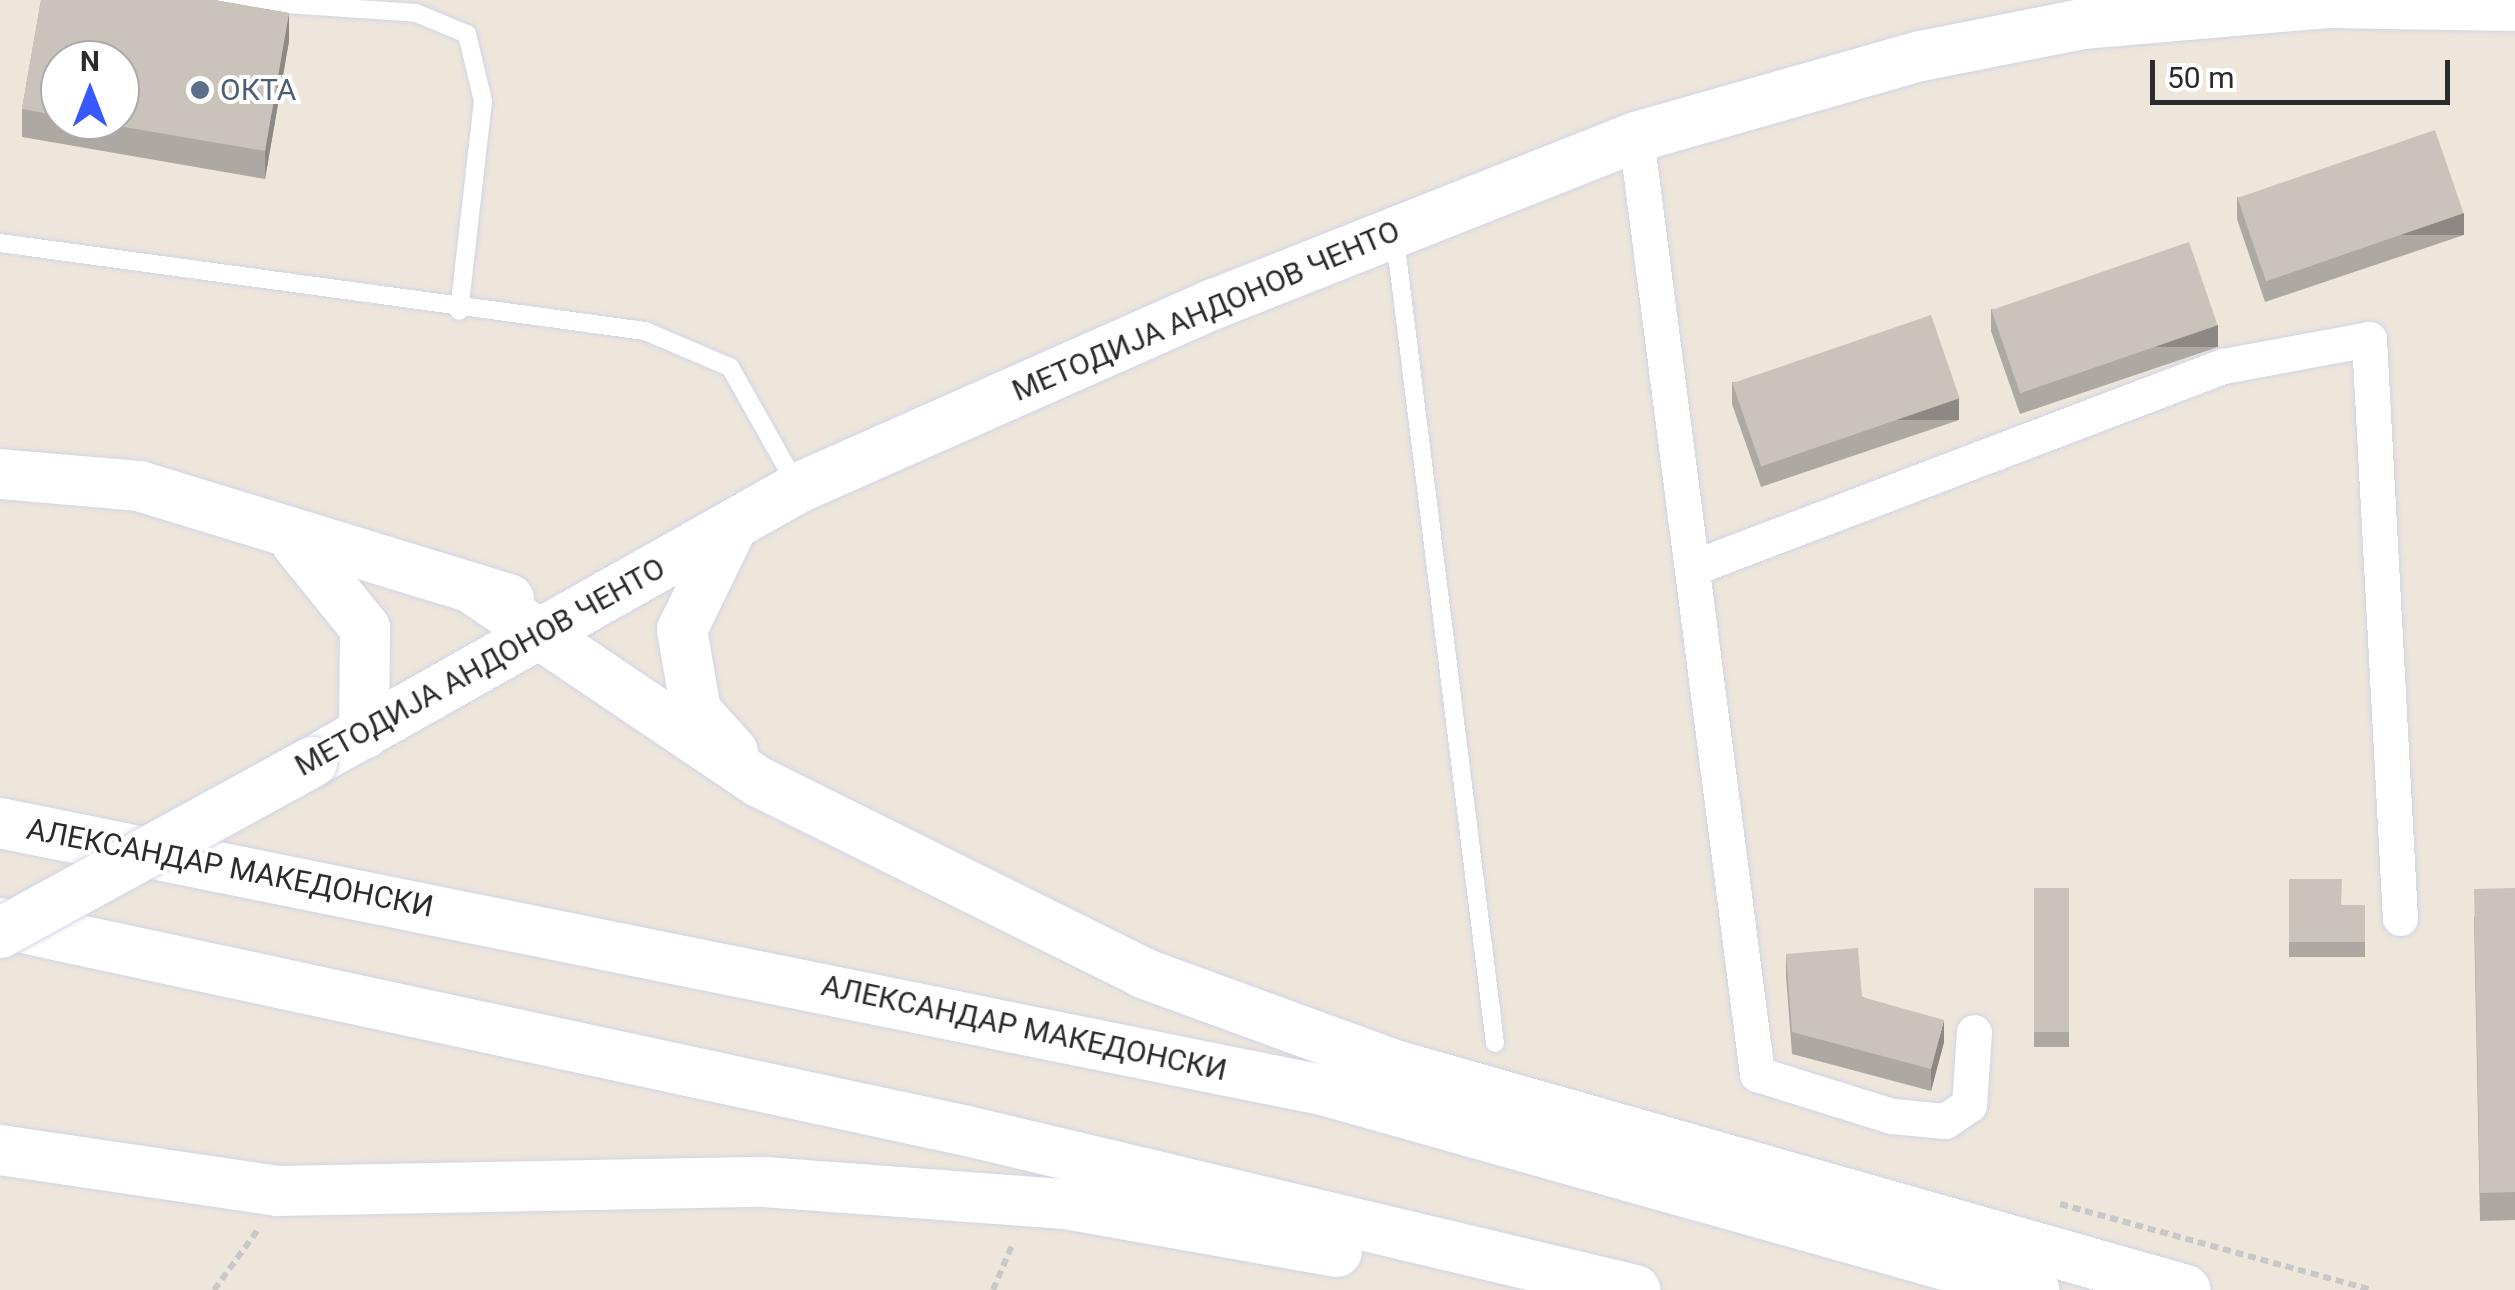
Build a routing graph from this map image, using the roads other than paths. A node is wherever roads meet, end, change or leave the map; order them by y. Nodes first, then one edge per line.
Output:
1 (227, 0) edge
2 (415, 6) edge
3 (2515, 6) edge
4 (1636, 137) junction
5 (1394, 232) junction
6 (0, 243) edge
7 (459, 311) junction
8 (0, 474) edge
9 (798, 488) junction
10 (274, 524) junction
11 (732, 528) junction
12 (1692, 568) junction
13 (616, 590) junction
14 (477, 592) junction
15 (534, 638) junction
16 (364, 734) junction
17 (759, 782) junction
18 (0, 823) edge
19 (2400, 918) dead end
20 (0, 923) edge
21 (0, 933) edge
22 (1974, 1032) dead end
23 (1495, 1043) dead end
24 (0, 1150) edge
25 (1513, 1290) edge
26 (1635, 1290) edge
27 (2034, 1290) edge
28 (2186, 1290) edge

1 - 2 lane
2 - 7 lane
3 - 4 street, МЕТОДИЈА АНДОНОВ ЧЕНТО
4 - 5 street, МЕТОДИЈА АНДОНОВ ЧЕНТО
4 - 12 street
5 - 9 street, МЕТОДИЈА АНДОНОВ ЧЕНТО
5 - 23 lane
6 - 7 lane
7 - 9 lane
8 - 10 street
9 - 11 street, МЕТОДИЈА АНДОНОВ ЧЕНТО
10 - 14 street
10 - 16 street
11 - 13 street, МЕТОДИЈА АНДОНОВ ЧЕНТО
11 - 17 street
12 - 19 street
12 - 22 street
13 - 14 street
13 - 15 street, МЕТОДИЈА АНДОНОВ ЧЕНТО
14 - 15 street
15 - 16 street, МЕТОДИЈА АНДОНОВ ЧЕНТО
15 - 17 street
16 - 21 street, МЕТОДИЈА АНДОНОВ ЧЕНТО, bridge
17 - 28 street
18 - 27 street, АЛЕКСАНДАР МАКЕДОНСКИ
20 - 26 street
24 - 25 street

